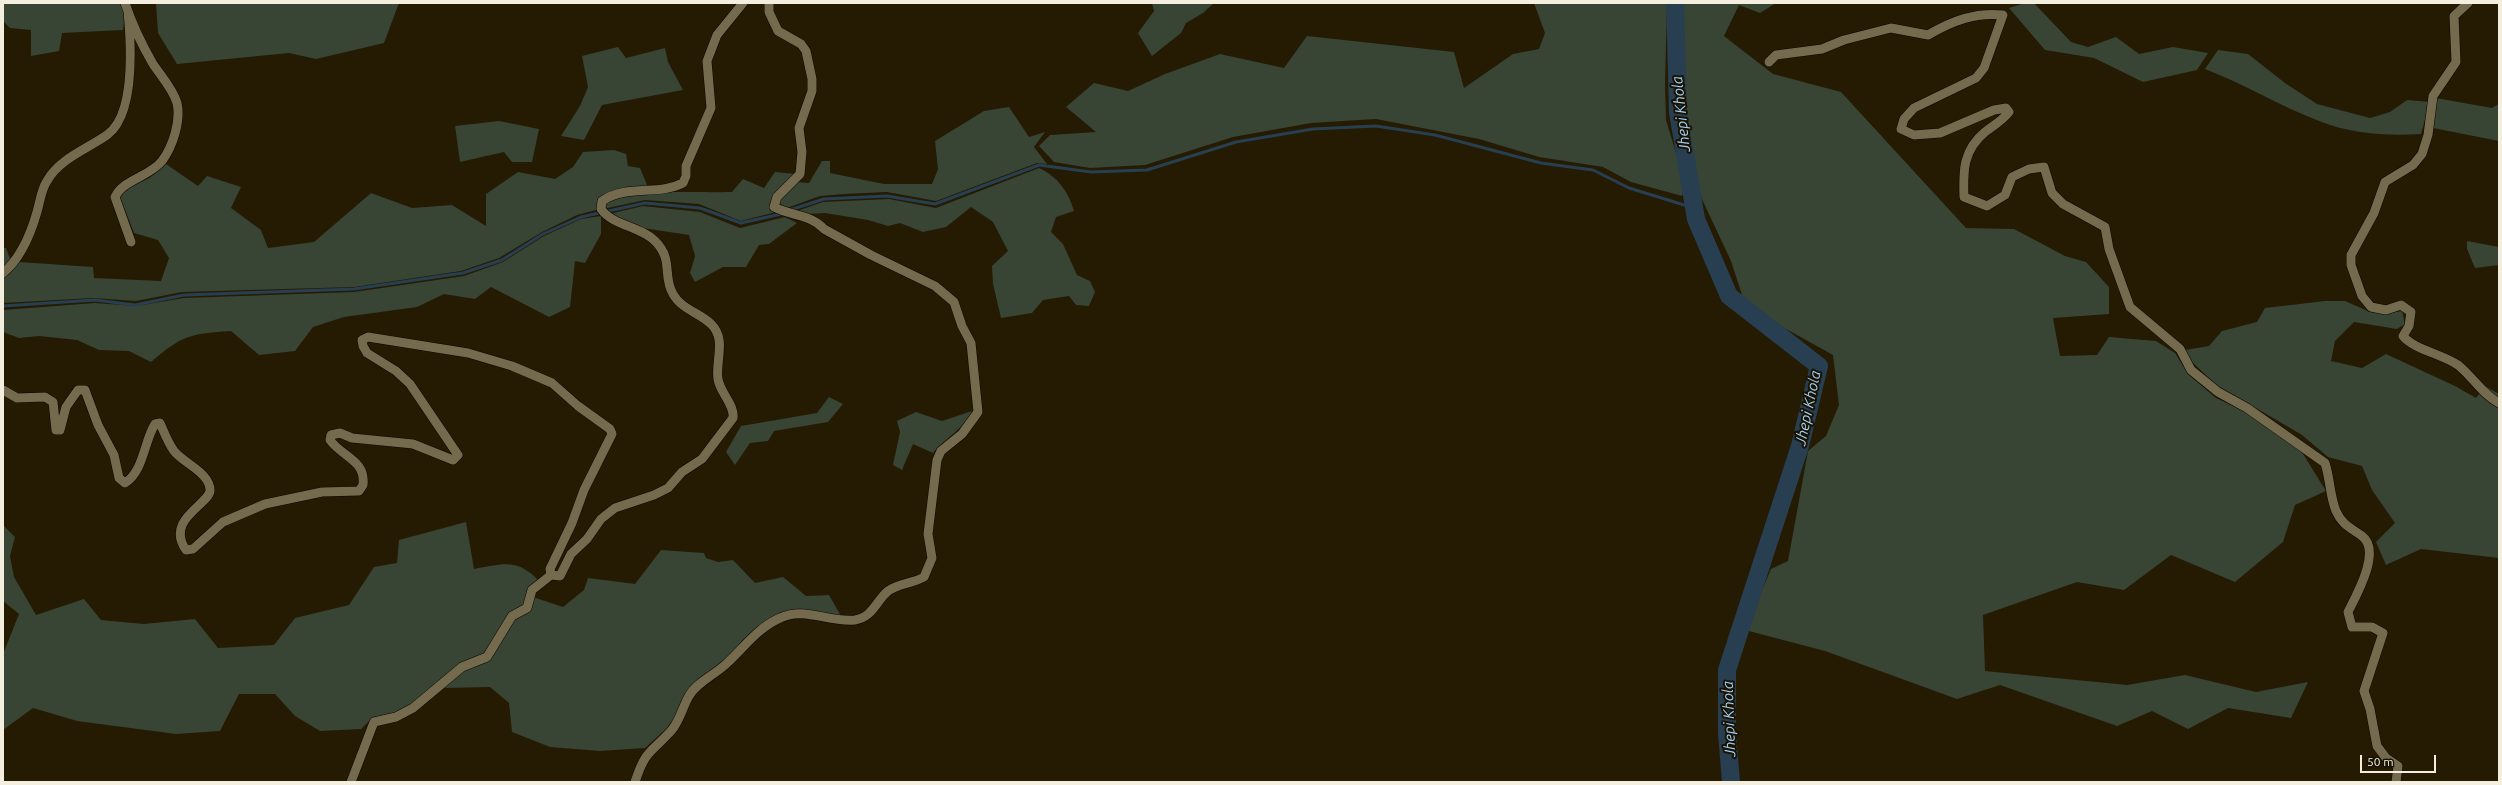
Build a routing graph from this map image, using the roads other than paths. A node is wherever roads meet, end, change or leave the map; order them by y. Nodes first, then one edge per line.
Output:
1 (743, 3) edge
2 (769, 3) edge
3 (2468, 3) edge
4 (126, 7) edge
5 (1769, 62) dead end
6 (130, 242) dead end
7 (3, 273) edge
8 (3, 390) edge
9 (2499, 403) edge
10 (551, 576) junction
11 (351, 782) edge
12 (635, 782) edge
13 (2396, 782) edge

1 - 10 street
2 - 12 street
3 - 9 street
4 - 6 street
4 - 7 street
5 - 13 street
8 - 10 street
10 - 11 street

